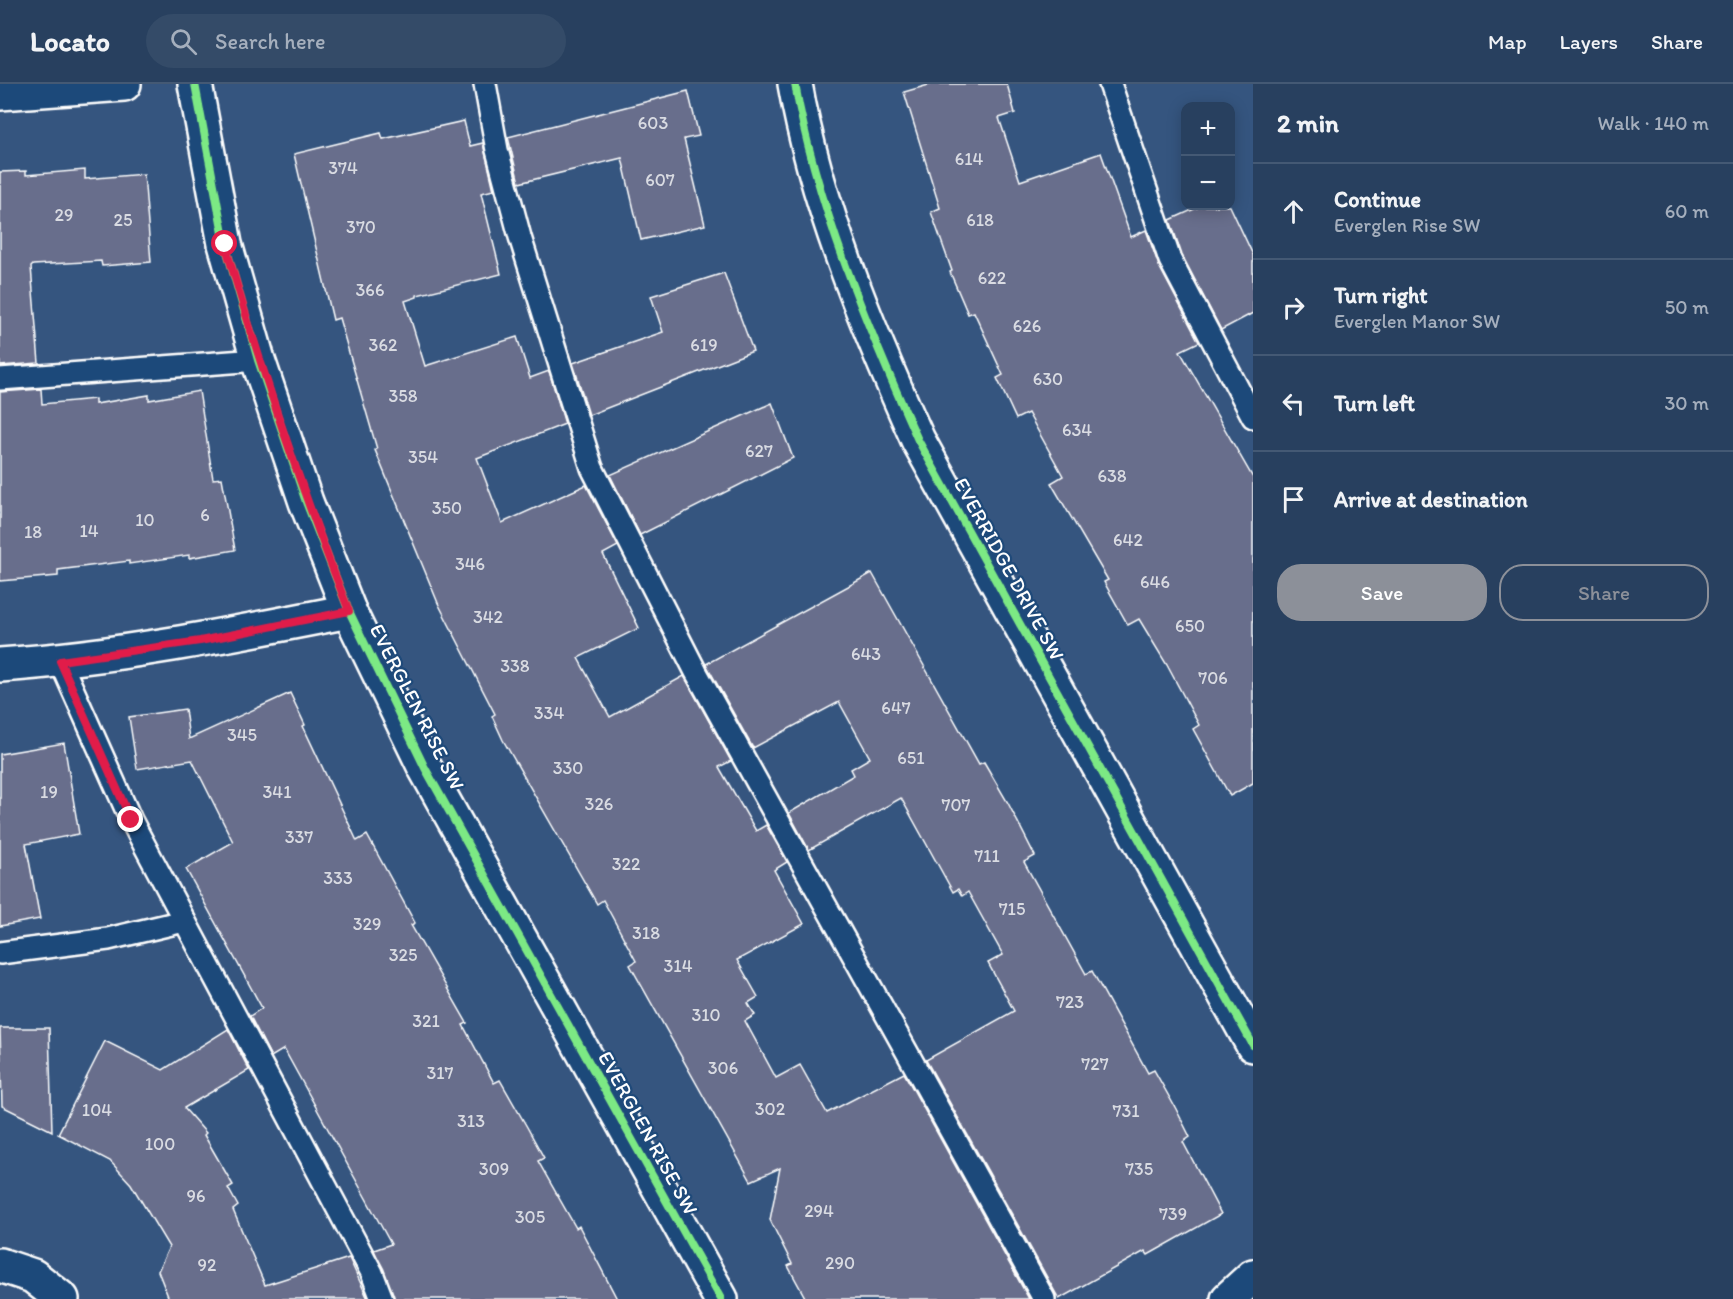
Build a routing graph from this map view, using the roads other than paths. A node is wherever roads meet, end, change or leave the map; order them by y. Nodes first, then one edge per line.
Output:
1 (124, 84) edge
2 (195, 84) edge
3 (485, 84) edge
4 (795, 84) edge
5 (1110, 84) edge
6 (0, 93) edge
7 (258, 360) junction
8 (0, 379) edge
9 (1253, 417) edge
10 (349, 611) junction
11 (60, 661) junction
12 (0, 665) edge
13 (184, 921) junction
14 (0, 953) edge
15 (1253, 1045) edge
16 (0, 1265) edge
17 (1253, 1276) edge
18 (62, 1299) edge
19 (382, 1299) edge
20 (721, 1299) edge
21 (1044, 1299) edge
22 (1227, 1299) edge

1 - 6 street
2 - 7 street, EVERGLEN RISE SW
3 - 21 lane
4 - 15 street, EVERRIDGE DRIVE SW
5 - 9 lane
7 - 8 lane
7 - 10 street, EVERGLEN RISE SW
10 - 11 street
10 - 20 street, EVERGLEN RISE SW
11 - 12 street
11 - 13 lane
13 - 14 lane
13 - 19 lane
16 - 18 street
17 - 22 street

